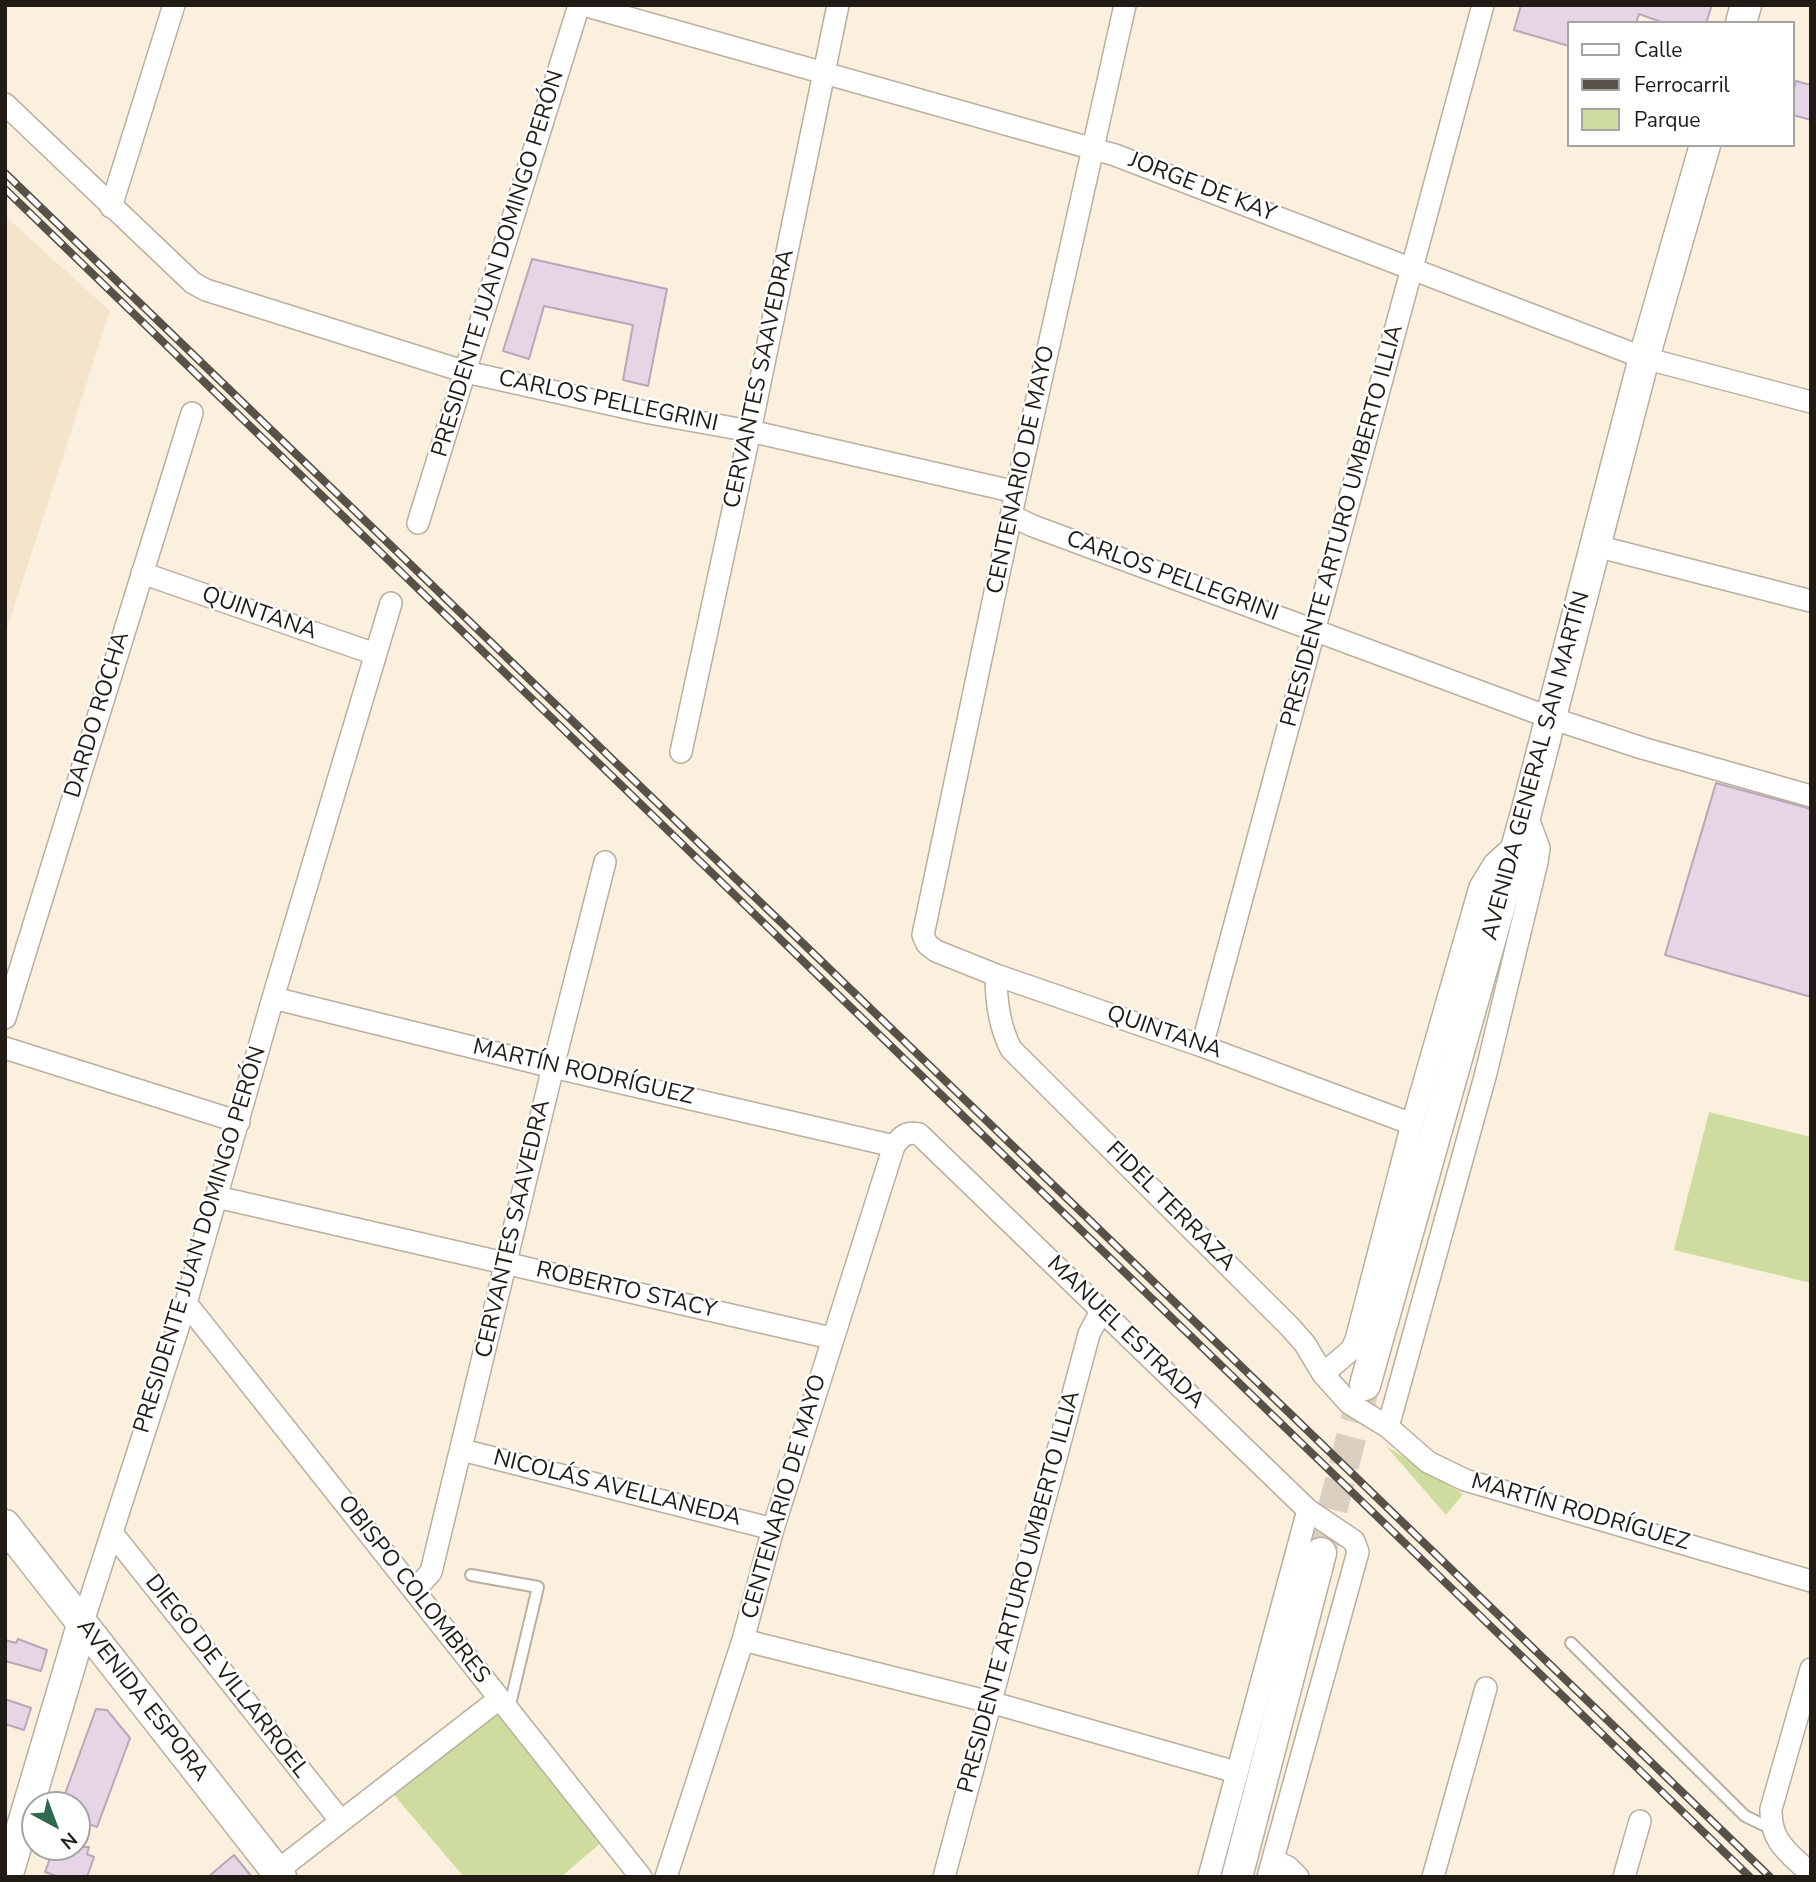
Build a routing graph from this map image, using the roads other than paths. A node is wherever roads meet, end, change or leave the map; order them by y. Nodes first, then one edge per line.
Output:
1 (174, 5) edge
2 (581, 5) edge
3 (838, 5) edge
4 (1125, 5) edge
5 (1483, 5) edge
6 (823, 72) junction
7 (5, 104) edge
8 (1704, 147) edge
9 (1094, 148) junction
10 (111, 207) junction
11 (1414, 268) junction
12 (1644, 358) junction
13 (466, 372) junction
14 (1811, 402) edge
15 (192, 413) dead end
16 (750, 431) junction
17 (1016, 492) junction
18 (1012, 516) junction
19 (418, 523) dead end
20 (1596, 546) junction
21 (142, 573) junction
22 (1811, 601) edge
23 (391, 603) dead end
24 (1314, 631) junction
25 (375, 654) junction
26 (1550, 718) junction
27 (681, 752) dead end
28 (1811, 796) edge
29 (1526, 813) junction
30 (1518, 842) junction
31 (606, 862) dead end
32 (923, 935) joint
33 (996, 984) junction
34 (273, 998) junction
35 (5, 1018) edge
36 (1202, 1046) junction
37 (5, 1048) edge
38 (553, 1067) junction
39 (239, 1122) junction
40 (1412, 1124) junction
41 (894, 1146) junction
42 (217, 1197) junction
43 (506, 1264) junction
44 (186, 1303) junction
45 (1102, 1309) junction
46 (831, 1338) junction
47 (1323, 1374) junction
48 (1365, 1399) junction
49 (1388, 1427) junction
50 (462, 1450) junction
51 (1308, 1510) junction
52 (5, 1525) edge
53 (773, 1528) junction
54 (112, 1533) junction
55 (1328, 1541) junction
56 (471, 1575) dead end
57 (1811, 1581) edge
58 (414, 1591) junction
59 (82, 1625) junction
60 (743, 1640) junction
61 (1572, 1643) dead end
62 (1811, 1669) edge
63 (1486, 1688) dead end
64 (990, 1702) junction
65 (504, 1705) junction
66 (1236, 1772) junction
67 (340, 1820) junction
68 (1640, 1821) dead end
69 (1772, 1829) junction
70 (1270, 1868) edge
71 (279, 1874) edge
72 (1811, 1874) edge
73 (7, 1877) edge
74 (641, 1877) edge
75 (666, 1877) edge
76 (944, 1877) edge
77 (1209, 1877) edge
78 (1237, 1877) edge
79 (1298, 1877) edge
80 (1433, 1877) edge
81 (1624, 1877) edge

1 - 10 street
2 - 6 street, JORGE DE KAY
2 - 13 street, PRESIDENTE JUAN DOMINGO PERÓN
3 - 6 street, CERVANTES SAAVEDRA
4 - 9 street, CENTENARIO DE MAYO
5 - 11 street, PRESIDENTE ARTURO UMBERTO ILLIA
6 - 9 street, JORGE DE KAY
6 - 16 street, CERVANTES SAAVEDRA
7 - 10 street
8 - 12 main road, AVENIDA GENERAL SAN MARTÍN
9 - 11 street, JORGE DE KAY
9 - 17 street, CENTENARIO DE MAYO
10 - 13 street, CARLOS PELLEGRINI
11 - 12 street, JORGE DE KAY
11 - 24 street, PRESIDENTE ARTURO UMBERTO ILLIA
12 - 14 street, JORGE DE KAY
12 - 20 main road, AVENIDA GENERAL SAN MARTÍN
13 - 16 street, CARLOS PELLEGRINI
13 - 19 street, PRESIDENTE JUAN DOMINGO PERÓN
15 - 21 street, DARDO ROCHA
16 - 17 street, CARLOS PELLEGRINI
16 - 27 street, CERVANTES SAAVEDRA
17 - 18 street, CENTENARIO DE MAYO
18 - 24 street, CARLOS PELLEGRINI
18 - 32 street, CENTENARIO DE MAYO
20 - 22 street
20 - 26 main road, AVENIDA GENERAL SAN MARTÍN
21 - 25 street, QUINTANA
21 - 35 street, DARDO ROCHA
23 - 25 street, PRESIDENTE JUAN DOMINGO PERÓN
24 - 26 street, CARLOS PELLEGRINI
24 - 36 street, PRESIDENTE ARTURO UMBERTO ILLIA
25 - 34 street, PRESIDENTE JUAN DOMINGO PERÓN
26 - 28 street, CARLOS PELLEGRINI
26 - 29 main road, AVENIDA GENERAL SAN MARTÍN
29 - 30 main road, AVENIDA GENERAL SAN MARTÍN
29 - 49 street
30 - 40 street
30 - 48 main road, AVENIDA GENERAL SAN MARTÍN
31 - 38 street, CERVANTES SAAVEDRA
32 - 33 street, QUINTANA
33 - 36 street, QUINTANA
33 - 47 street, FIDEL TERRAZA
34 - 38 street, MARTÍN RODRÍGUEZ
34 - 39 street, PRESIDENTE JUAN DOMINGO PERÓN
36 - 40 street, QUINTANA
37 - 39 street
38 - 41 street, MARTÍN RODRÍGUEZ
38 - 43 street, CERVANTES SAAVEDRA
39 - 42 street, PRESIDENTE JUAN DOMINGO PERÓN
40 - 47 street
41 - 45 street, MANUEL ESTRADA
41 - 46 street, CENTENARIO DE MAYO
42 - 43 street, ROBERTO STACY
42 - 44 street, PRESIDENTE JUAN DOMINGO PERÓN
43 - 46 street, ROBERTO STACY
43 - 50 street, CERVANTES SAAVEDRA
44 - 54 street, PRESIDENTE JUAN DOMINGO PERÓN
44 - 58 street, OBISPO COLOMBRES
45 - 51 street, MANUEL ESTRADA
45 - 64 street, PRESIDENTE ARTURO UMBERTO ILLIA
46 - 53 street, CENTENARIO DE MAYO
47 - 48 street, FIDEL TERRAZA
48 - 49 street, MARTÍN RODRÍGUEZ
49 - 57 street, MARTÍN RODRÍGUEZ
50 - 53 street, NICOLÁS AVELLANEDA
50 - 58 street, CERVANTES SAAVEDRA
51 - 55 street, MANUEL ESTRADA
51 - 66 street
52 - 59 main road, AVENIDA ESPORA
53 - 60 street, CENTENARIO DE MAYO
54 - 59 street, PRESIDENTE JUAN DOMINGO PERÓN
54 - 67 street, DIEGO DE VILLARROEL
55 - 70 street, MANUEL ESTRADA
55 - 78 main road
56 - 65 lane
58 - 65 street, OBISPO COLOMBRES
59 - 71 main road, AVENIDA ESPORA
59 - 73 main road, PRESIDENTE JUAN DOMINGO PERÓN
60 - 64 street
60 - 75 street, CENTENARIO DE MAYO
61 - 69 lane
62 - 69 street
63 - 80 street
64 - 66 street
64 - 76 street, PRESIDENTE ARTURO UMBERTO ILLIA
65 - 67 street
65 - 74 street, OBISPO COLOMBRES
66 - 77 street
67 - 71 street
68 - 81 street
69 - 72 street
70 - 79 street

